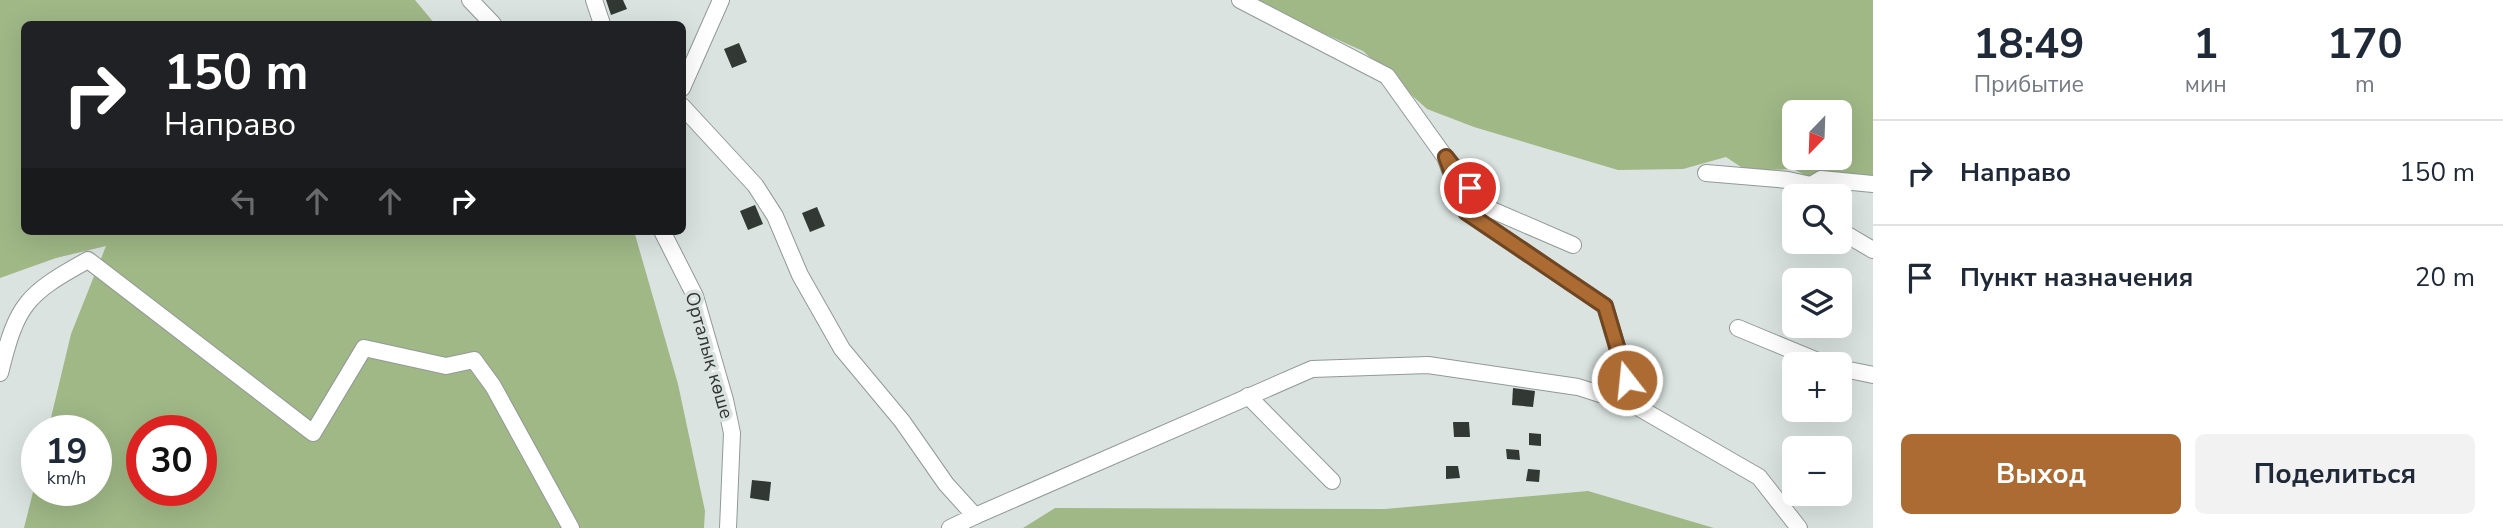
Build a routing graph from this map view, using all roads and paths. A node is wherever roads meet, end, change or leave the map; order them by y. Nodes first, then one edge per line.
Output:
1 (470, 0) edge
2 (594, 0) edge
3 (720, 0) edge
4 (1240, 0) edge
5 (490, 21) edge
6 (601, 21) edge
7 (686, 79) edge
8 (686, 110) edge
9 (1446, 157) junction
10 (1706, 173) dead end
11 (1796, 184) edge
12 (1816, 184) edge
13 (1873, 184) edge
14 (664, 235) edge
15 (1852, 238) edge
16 (1573, 245) dead end
17 (1873, 250) edge
18 (1738, 328) dead end
19 (1796, 352) edge
20 (1852, 371) edge
21 (0, 373) edge
22 (1873, 375) edge
23 (1248, 396) junction
24 (1634, 405) junction
25 (1332, 481) dead end
26 (975, 516) junction
27 (571, 528) edge
28 (729, 528) edge
29 (950, 528) edge
30 (1799, 528) edge

1 - 5 street
2 - 6 street
3 - 7 street
4 - 9 street
8 - 26 street
9 - 16 street
9 - 24 street
10 - 11 street
12 - 13 street
14 - 28 street, Орталық көше
15 - 17 street
18 - 19 street
20 - 22 street
21 - 27 street
23 - 24 street
23 - 25 street
23 - 26 street
24 - 30 street
26 - 29 street

